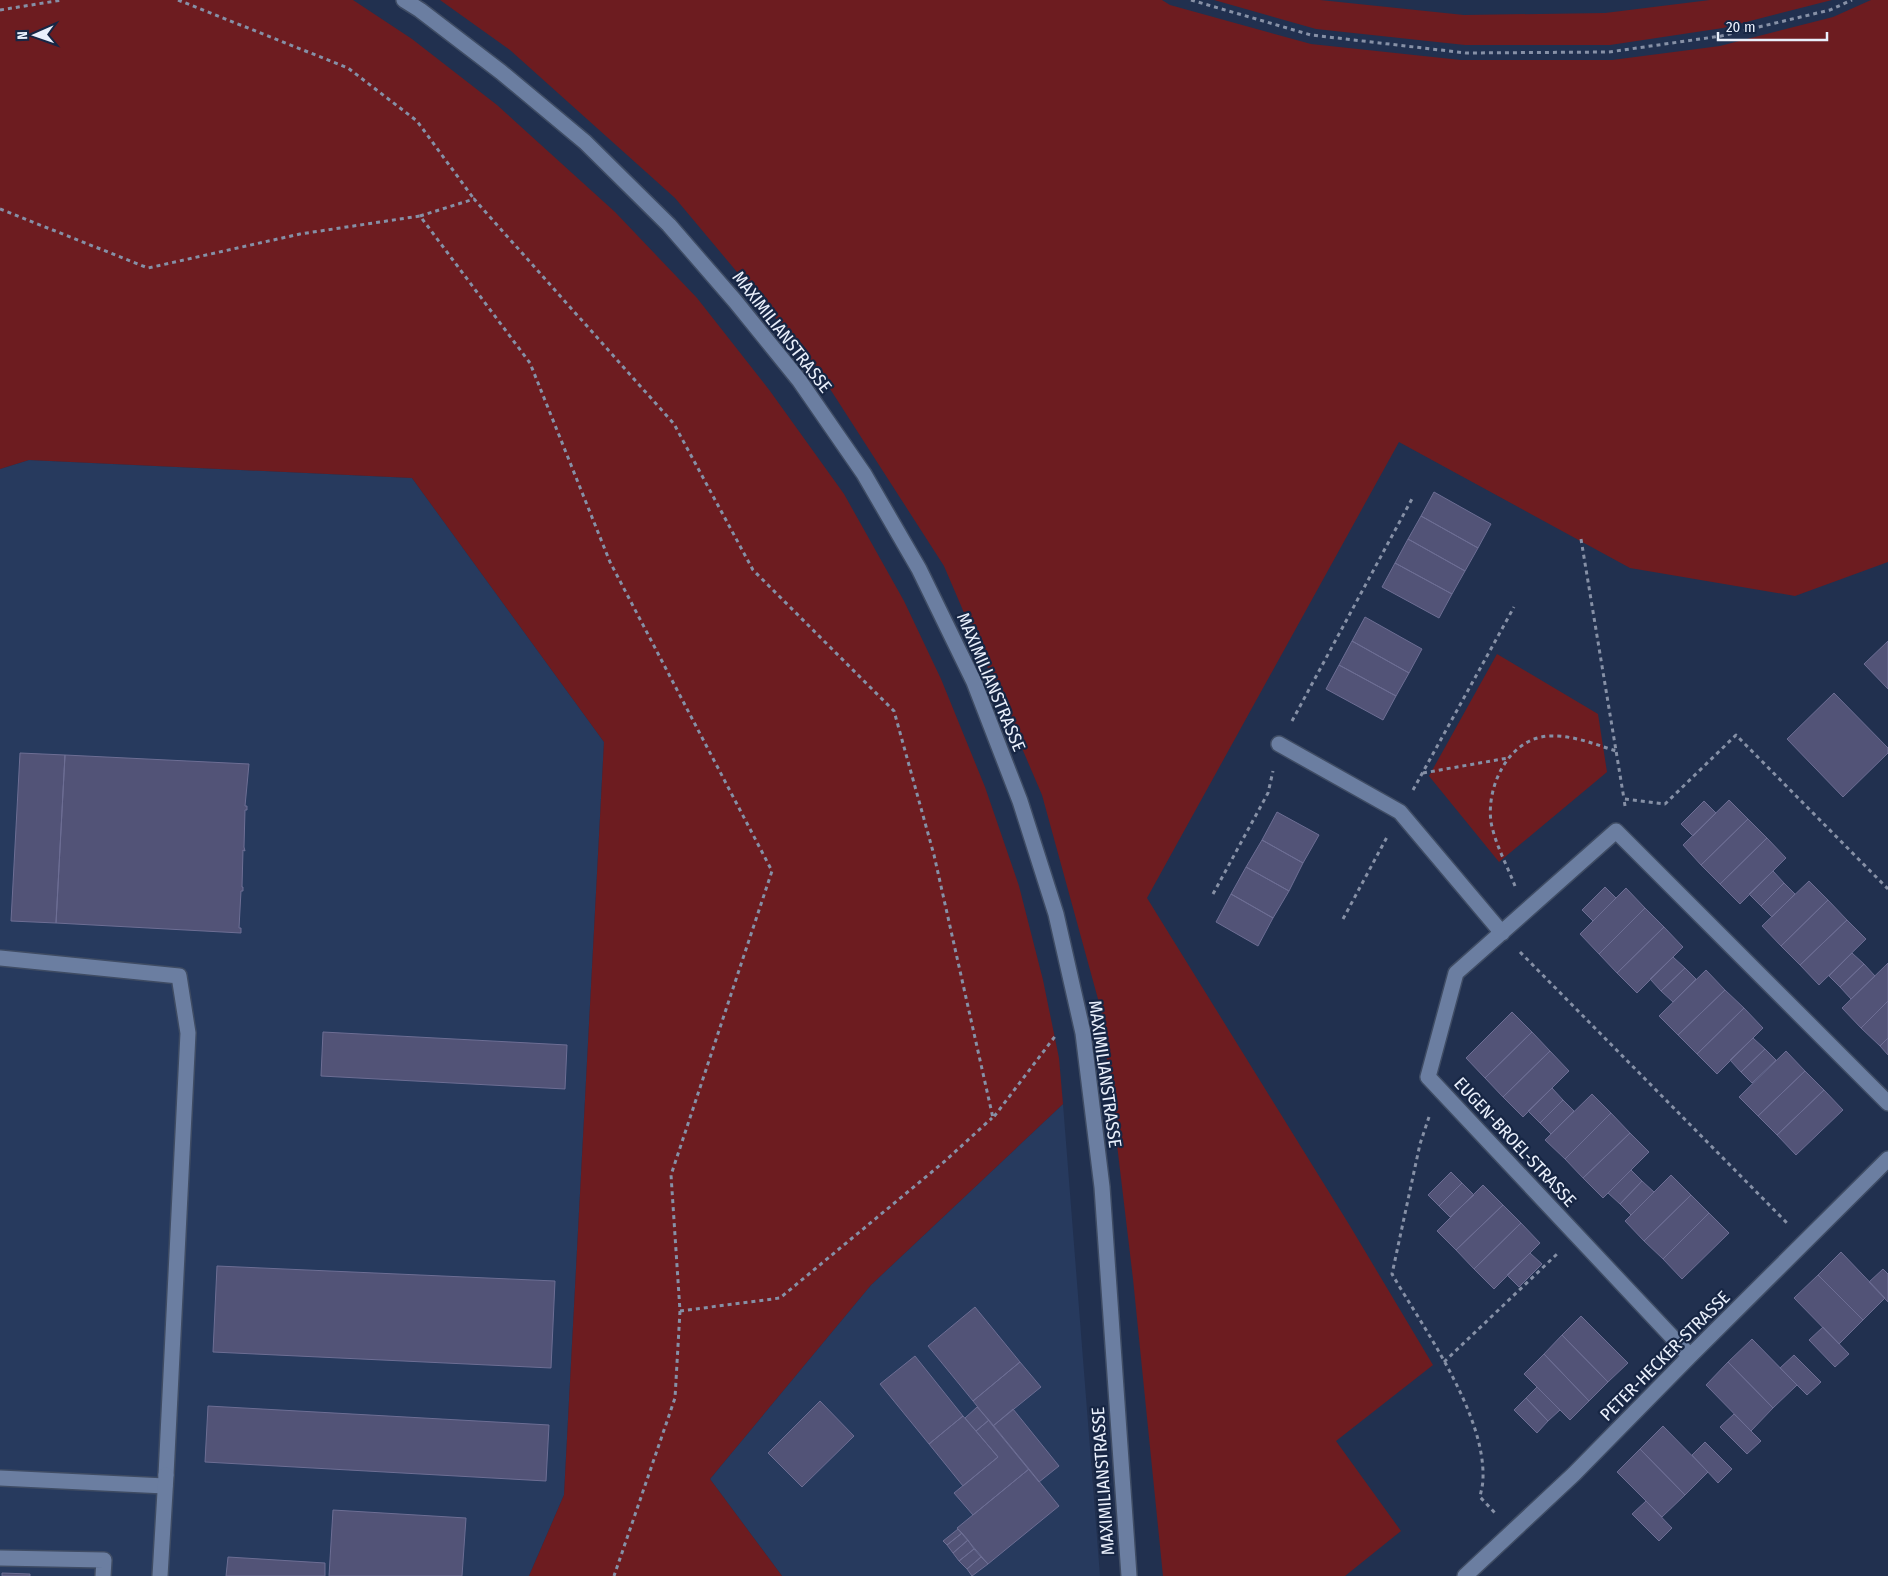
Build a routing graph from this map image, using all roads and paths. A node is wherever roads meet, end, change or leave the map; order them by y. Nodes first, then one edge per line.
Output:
1 (62, 0) edge
2 (178, 0) edge
3 (404, 0) edge
4 (1191, 0) edge
5 (1852, 0) edge
6 (0, 10) edge
7 (474, 199) junction
8 (0, 209) edge
9 (420, 216) junction
10 (1413, 497) dead end
11 (1582, 539) dead end
12 (1514, 607) dead end
13 (1279, 744) junction
14 (1616, 751) junction
15 (1509, 758) junction
16 (1423, 773) junction
17 (1624, 799) junction
18 (1400, 812) junction
19 (1616, 831) junction
20 (1888, 890) edge
21 (1213, 894) dead end
22 (1524, 913) junction
23 (1343, 919) dead end
24 (1502, 933) junction
25 (0, 958) edge
26 (1077, 1006) junction
27 (1439, 1088) junction
28 (1888, 1103) edge
29 (993, 1118) junction
30 (1888, 1159) edge
31 (1577, 1235) junction
32 (1806, 1242) junction
33 (680, 1311) junction
34 (1690, 1356) junction
35 (1444, 1362) junction
36 (0, 1478) edge
37 (165, 1480) junction
38 (1512, 1532) junction
39 (0, 1558) edge
40 (103, 1576) edge
41 (160, 1576) edge
42 (614, 1576) edge
43 (1129, 1576) edge
44 (1464, 1576) edge

1 - 6 path
2 - 7 path
3 - 26 street, MAXIMILIANSTRASSE
4 - 5 path
7 - 9 path
7 - 29 path
8 - 9 path
9 - 33 path
10 - 13 path
11 - 14 path
12 - 16 path
13 - 18 street
13 - 21 path
14 - 15 path
14 - 17 path
15 - 16 path
15 - 22 path
16 - 18 path
17 - 19 path
17 - 20 path
18 - 23 path
18 - 24 street
19 - 22 street, EUGEN-BROEL-STRASSE
19 - 28 street
22 - 24 street, EUGEN-BROEL-STRASSE
24 - 27 street, EUGEN-BROEL-STRASSE
24 - 32 path
25 - 37 street
26 - 29 path
26 - 43 street, MAXIMILIANSTRASSE
27 - 31 street, EUGEN-BROEL-STRASSE
27 - 35 path
29 - 33 path
30 - 32 street, PETER-HECKER-STRASSE
31 - 34 street, EUGEN-BROEL-STRASSE
31 - 35 path
32 - 34 street, PETER-HECKER-STRASSE
33 - 42 path
34 - 38 street, PETER-HECKER-STRASSE
35 - 38 path
36 - 37 street
37 - 41 street
38 - 44 street, PETER-HECKER-STRASSE
39 - 40 street

